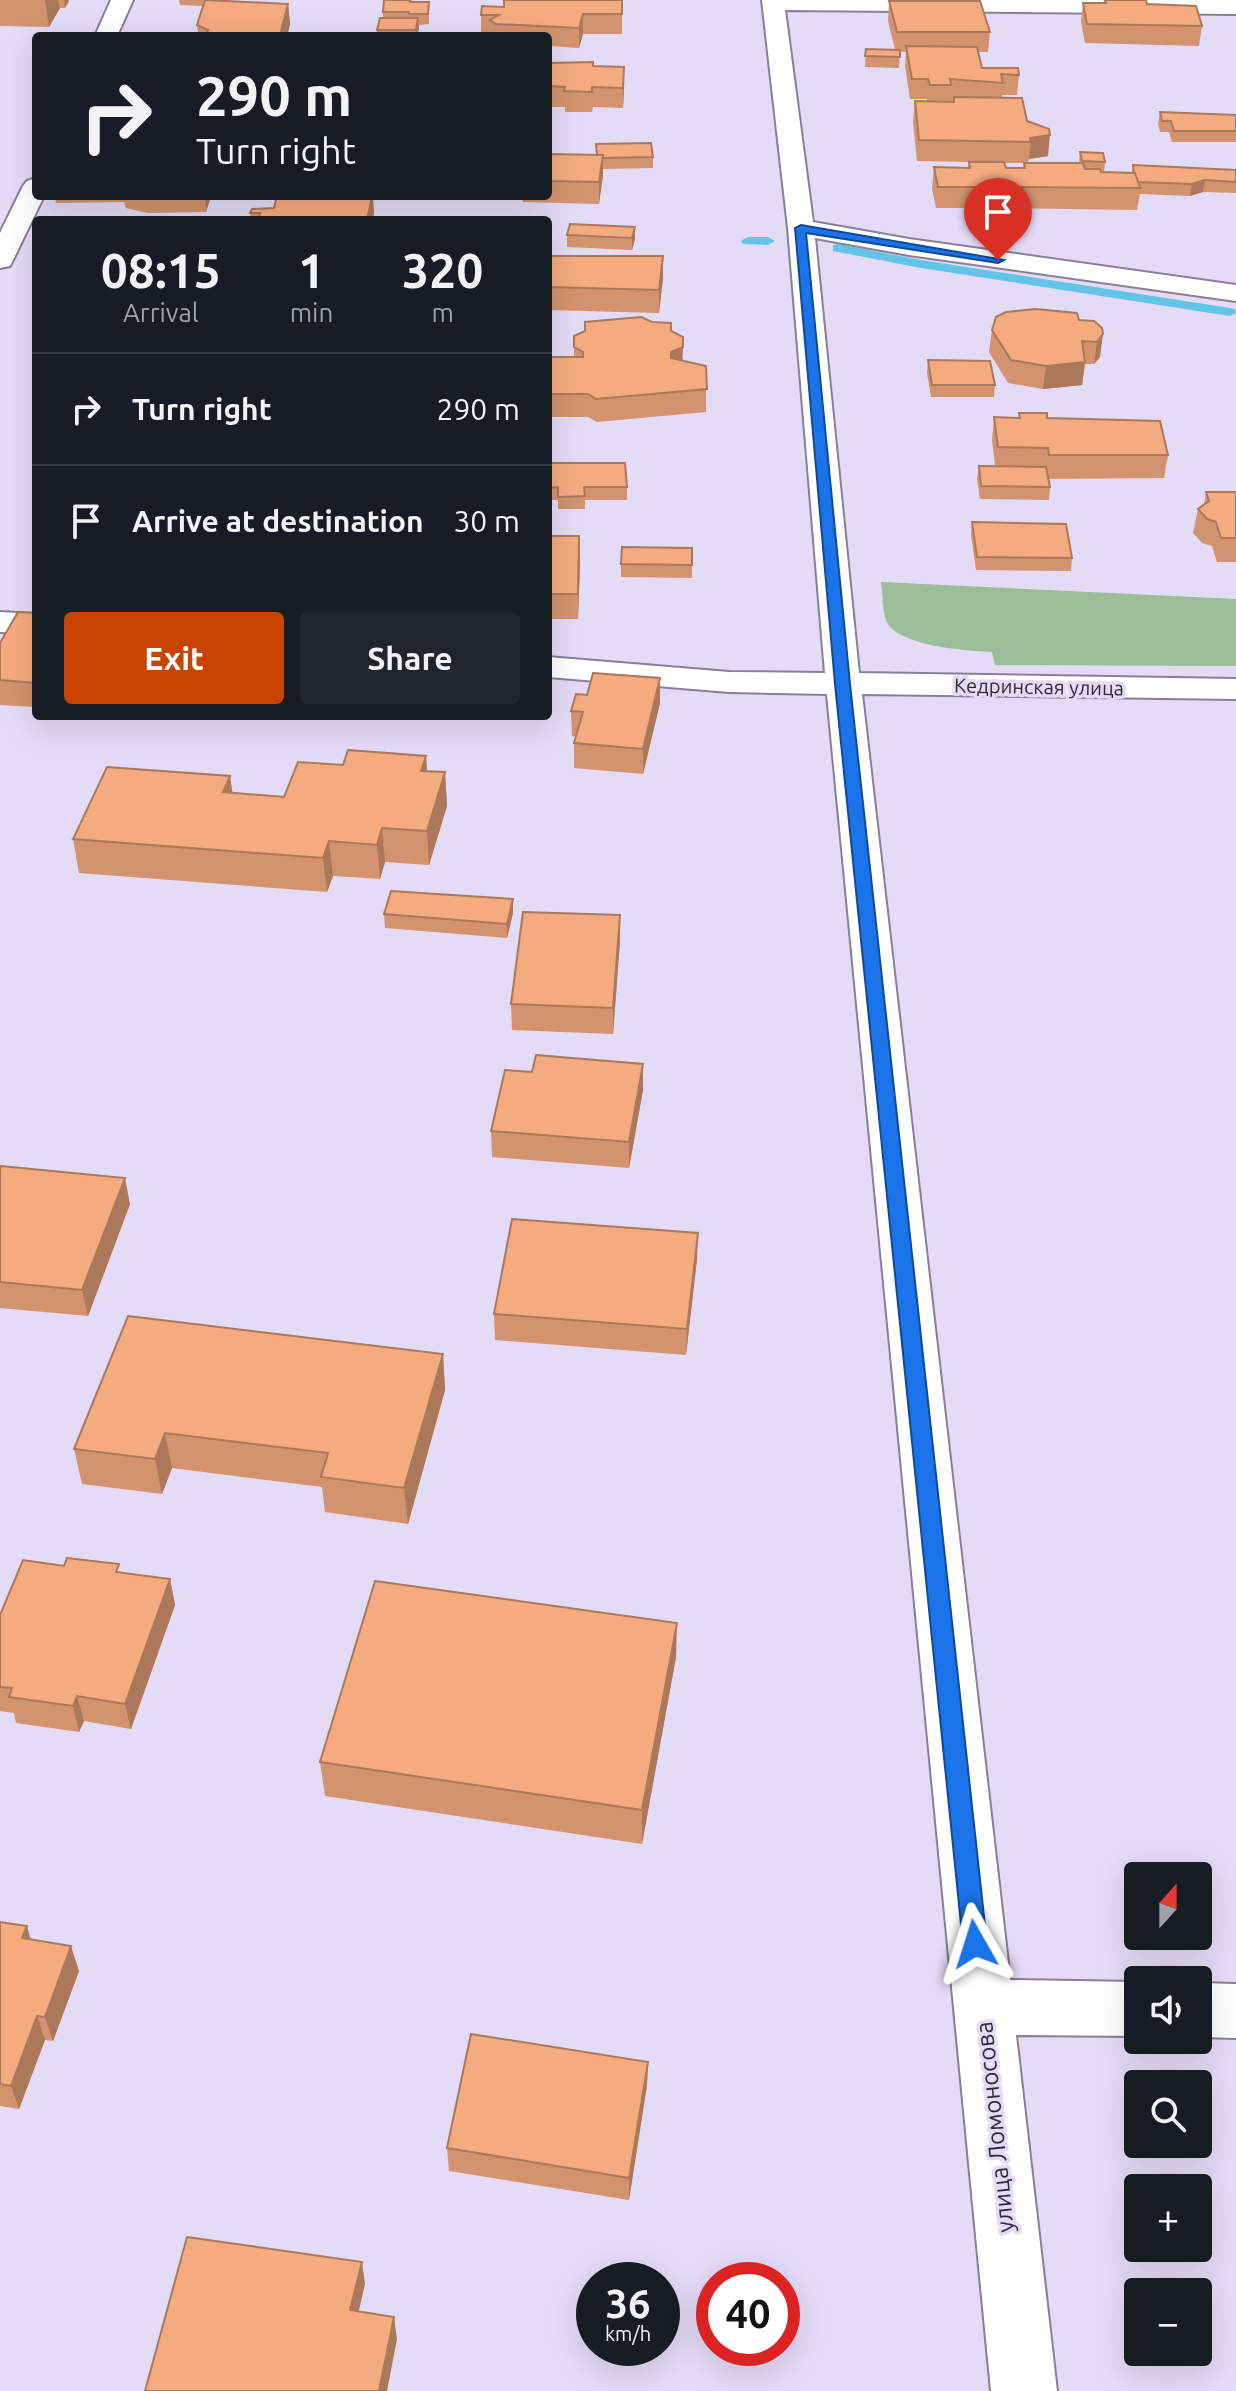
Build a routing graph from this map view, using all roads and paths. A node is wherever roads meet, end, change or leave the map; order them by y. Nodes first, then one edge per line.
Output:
1 (122, 0) edge
2 (773, 1) edge
3 (1236, 7) edge
4 (108, 32) edge
5 (32, 194) edge
6 (801, 228) junction
7 (0, 260) edge
8 (1236, 293) edge
9 (0, 622) edge
10 (32, 624) edge
11 (552, 667) edge
12 (843, 684) junction
13 (1236, 689) edge
14 (981, 2007) junction
15 (1124, 2009) edge
16 (1212, 2010) edge
17 (1236, 2011) edge
18 (1024, 2391) edge

1 - 4 street
2 - 3 street
2 - 6 street, улица Ломоносова
5 - 7 street
6 - 8 street
6 - 12 street, улица Ломоносова
9 - 10 street
11 - 12 street, Кедринская улица
12 - 13 street, Кедринская улица
12 - 14 street, улица Ломоносова
14 - 15 street
14 - 18 street, улица Ломоносова
16 - 17 street

